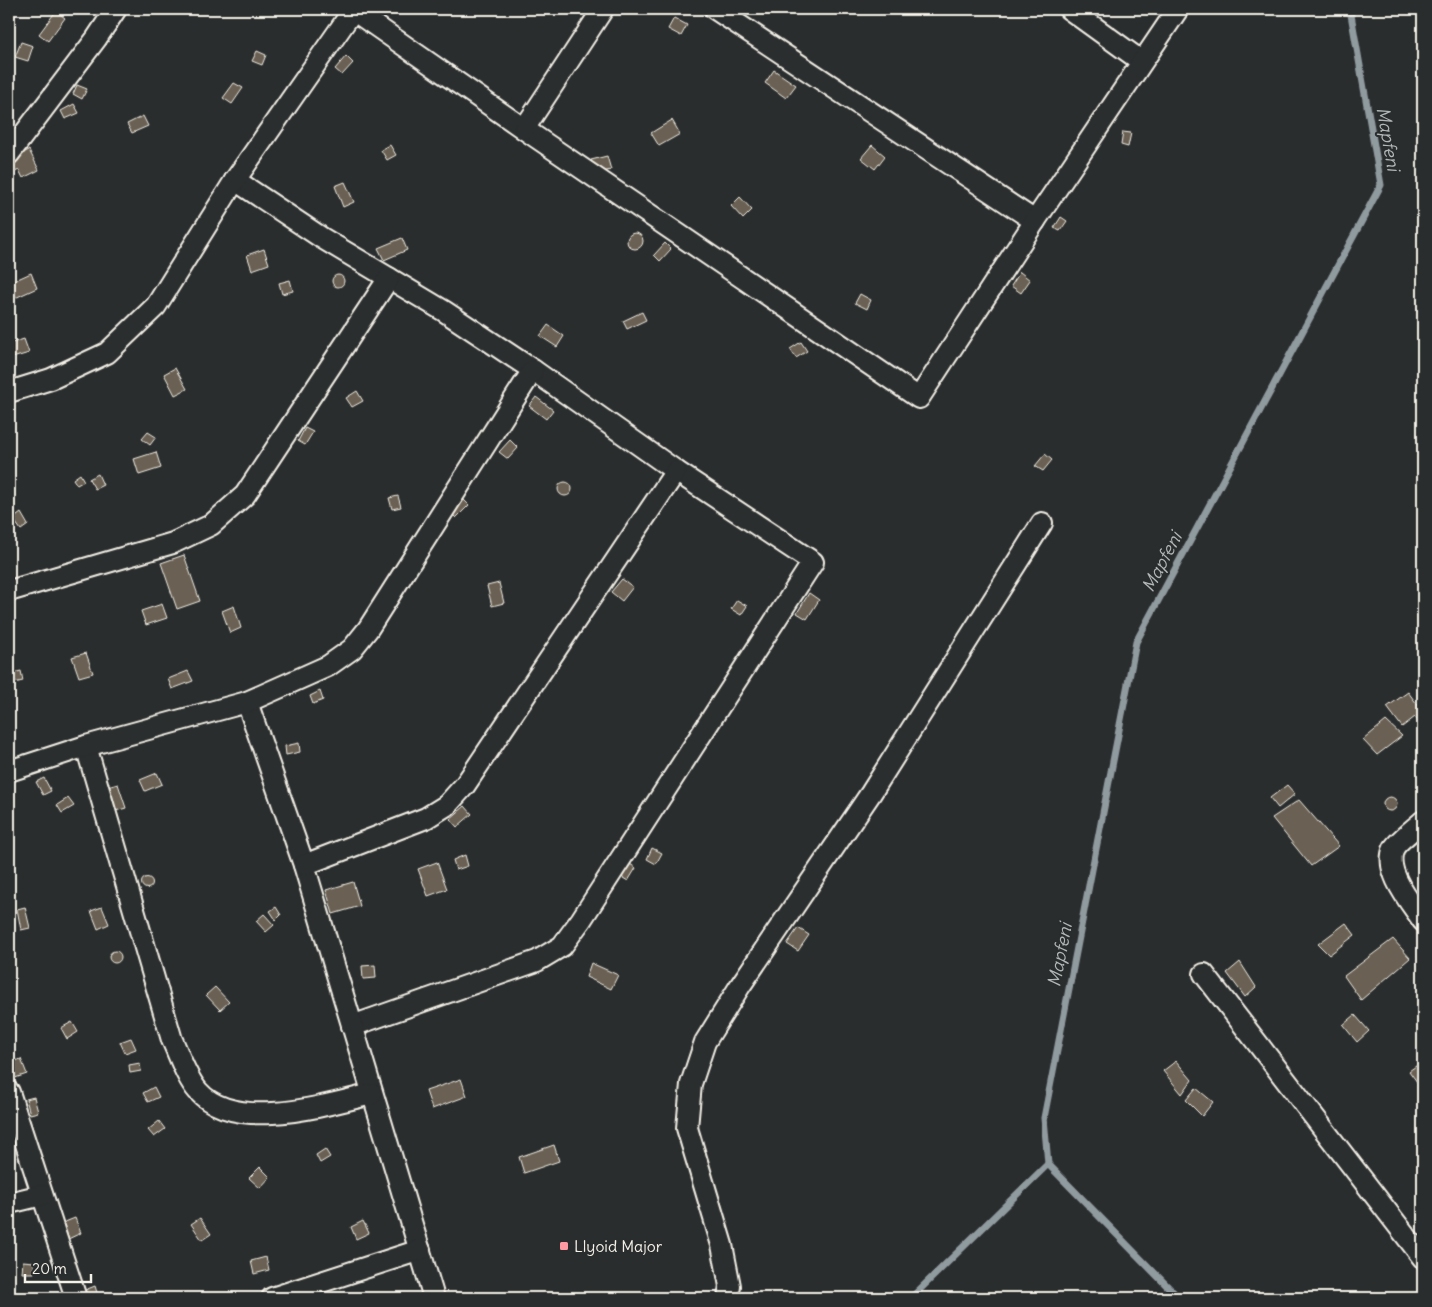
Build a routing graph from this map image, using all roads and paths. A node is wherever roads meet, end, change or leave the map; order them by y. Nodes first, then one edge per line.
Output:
1 (116, 9) edge
2 (603, 9) edge
3 (715, 9) edge
4 (1069, 9) edge
5 (1178, 9) edge
6 (354, 10) edge
7 (1142, 61) junction
8 (524, 129) junction
9 (9, 154) edge
10 (236, 180) junction
11 (1035, 221) junction
12 (389, 278) junction
13 (533, 370) junction
14 (9, 392) edge
15 (676, 471) junction
16 (1042, 523) dead end
17 (9, 591) edge
18 (247, 702) junction
19 (86, 746) junction
20 (9, 771) edge
21 (1423, 821) edge
22 (304, 865) junction
23 (1423, 921) edge
24 (1204, 974) dead end
25 (352, 1026) junction
26 (9, 1092) edge
27 (372, 1094) junction
28 (42, 1195) junction
29 (9, 1203) edge
30 (420, 1250) junction
31 (1423, 1258) edge
32 (76, 1298) edge
33 (272, 1298) edge
34 (434, 1298) edge
35 (728, 1298) edge

1 - 9 street
2 - 8 street
3 - 11 street
4 - 7 street
5 - 7 street
6 - 8 street
6 - 10 street
7 - 11 street
8 - 11 street
10 - 12 street
10 - 14 street
12 - 13 street
12 - 17 street
13 - 15 street
13 - 18 street
15 - 22 street
15 - 25 street
16 - 35 street
18 - 19 street
18 - 22 street
19 - 20 street
19 - 27 street
21 - 23 street
22 - 25 street
24 - 31 street
25 - 27 street
26 - 28 street
27 - 30 street
28 - 29 street
28 - 32 street
30 - 33 street
30 - 34 street

